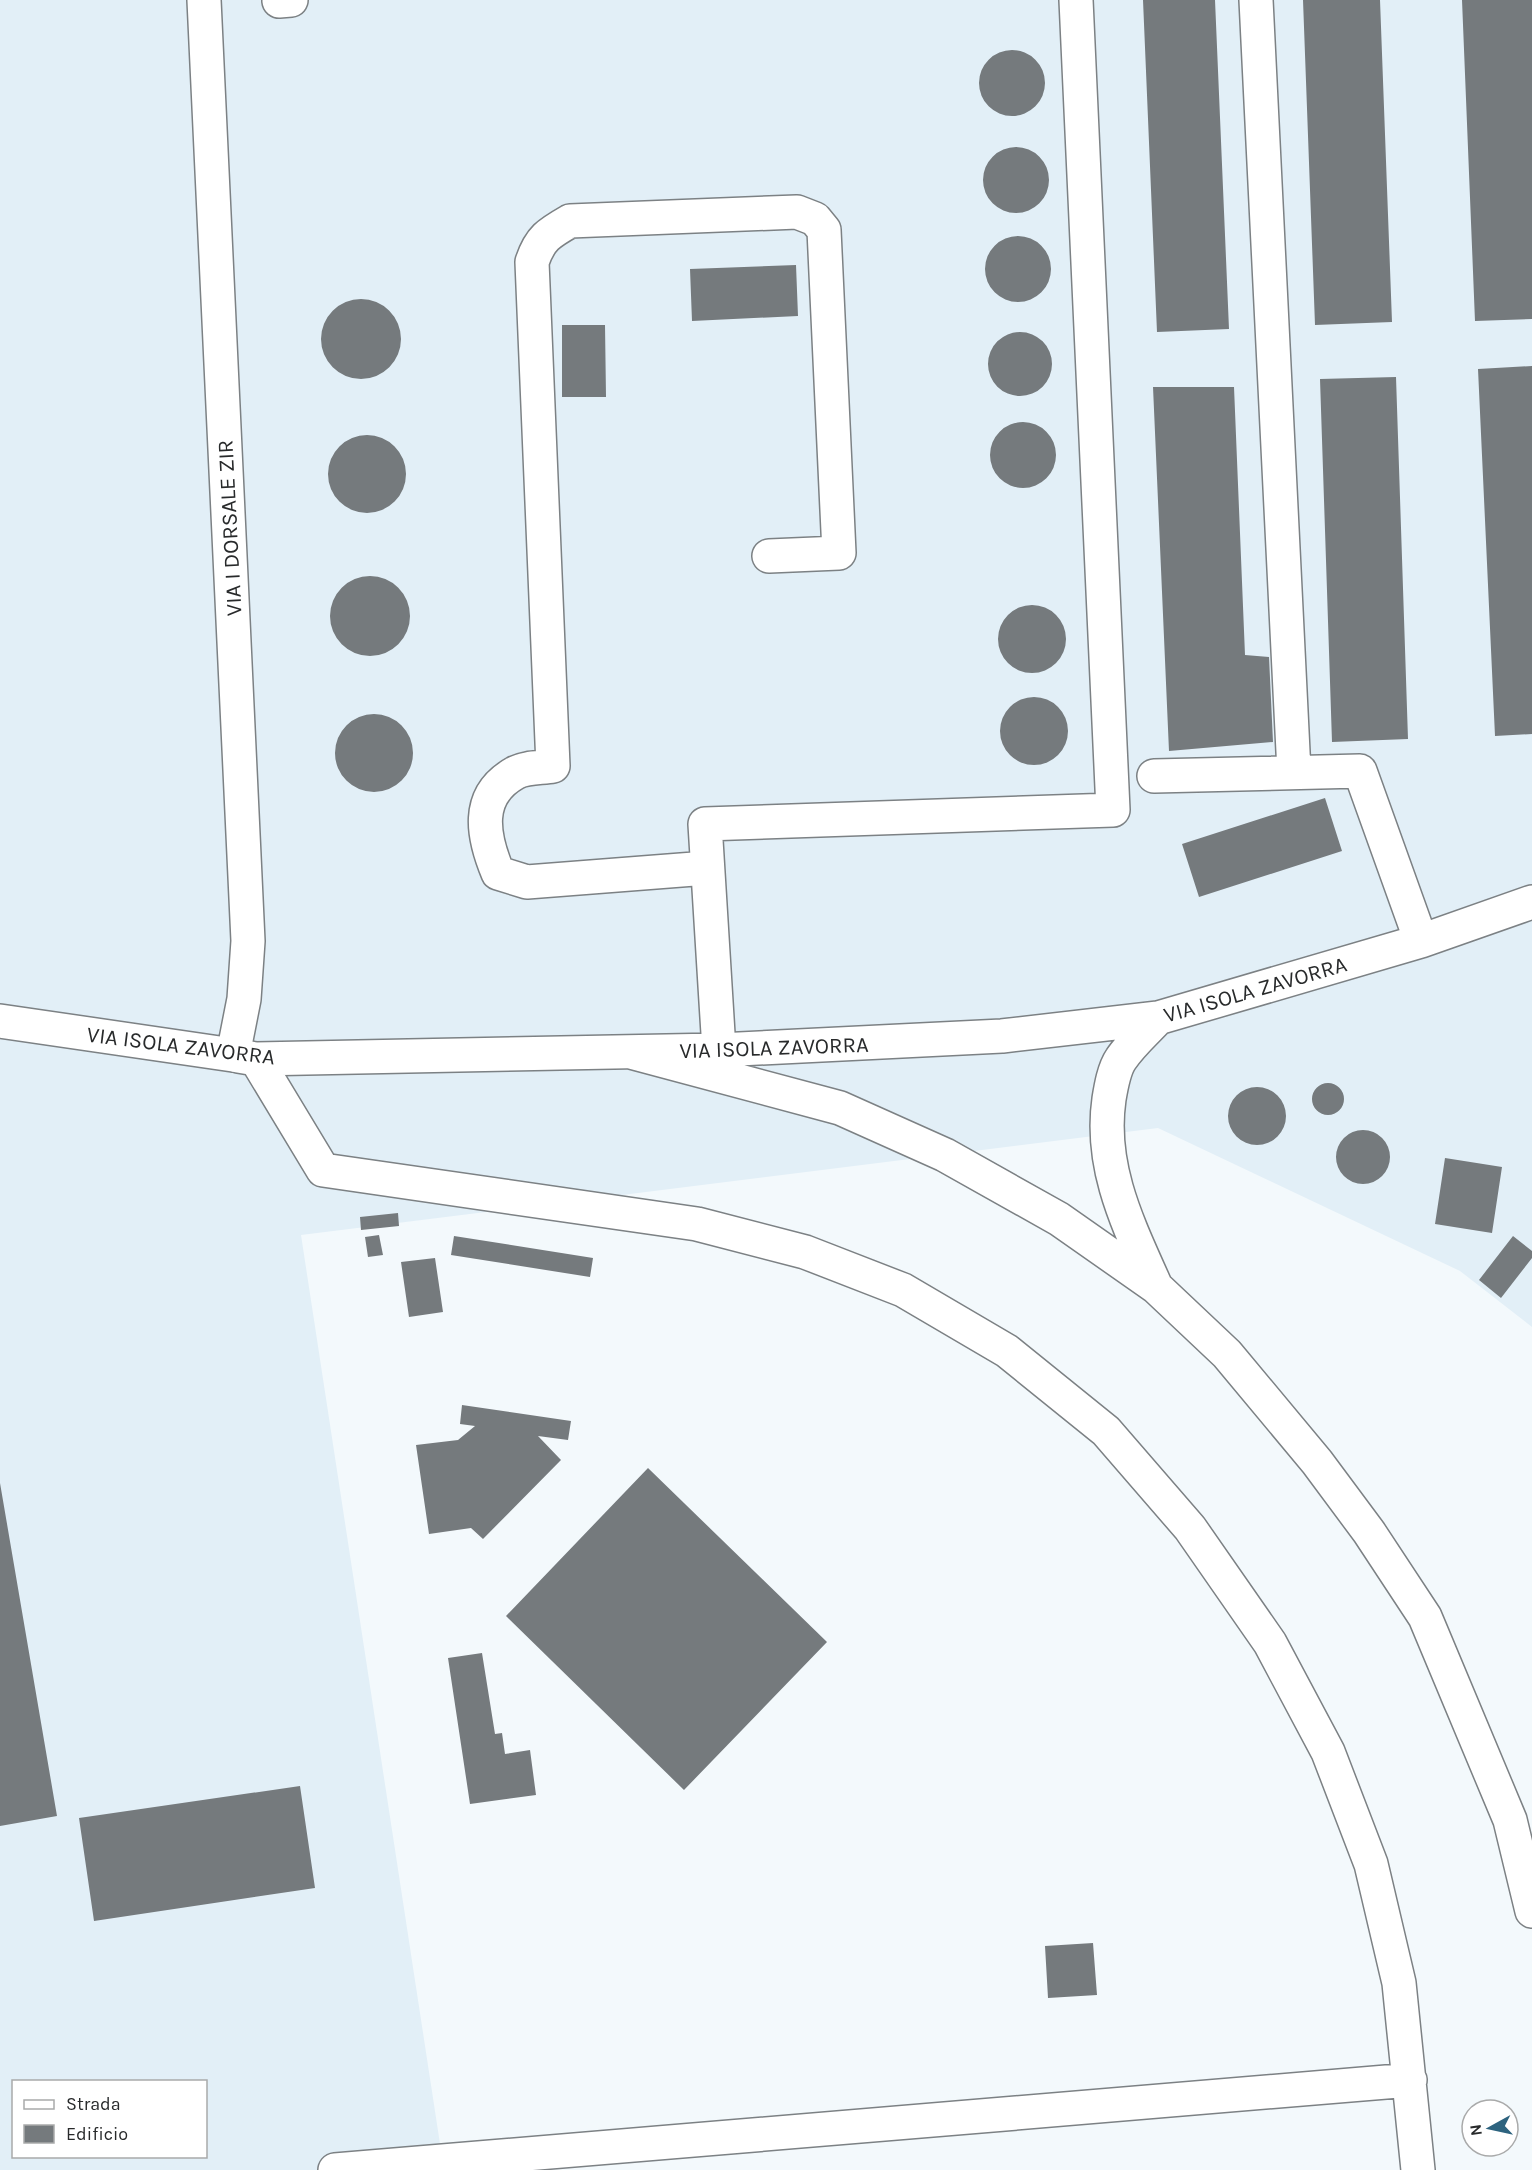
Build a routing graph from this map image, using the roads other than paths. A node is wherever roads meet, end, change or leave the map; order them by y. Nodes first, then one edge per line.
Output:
1 (204, 0) edge
2 (291, 0) edge
3 (1076, 0) edge
4 (1256, 0) edge
5 (279, 1) edge
6 (769, 556) dead end
7 (1294, 772) junction
8 (1154, 776) dead end
9 (707, 868) junction
10 (1532, 902) edge
11 (1422, 941) junction
12 (1158, 1018) junction
13 (0, 1021) edge
14 (719, 1050) junction
15 (631, 1052) junction
16 (244, 1057) junction
17 (1156, 1287) junction
18 (1532, 1911) edge
19 (1410, 2080) junction
20 (335, 2170) edge
21 (1418, 2170) edge

1 - 16 street, VIA I DORSALE ZIR
2 - 5 street
3 - 9 street
4 - 7 street
6 - 9 street
7 - 8 street
7 - 11 street
9 - 14 street
10 - 11 street, VIA ISOLA ZAVORRA
11 - 12 street, VIA ISOLA ZAVORRA
12 - 14 street, VIA ISOLA ZAVORRA
12 - 17 street
13 - 16 street, VIA ISOLA ZAVORRA
14 - 15 street, VIA ISOLA ZAVORRA
15 - 16 street, VIA ISOLA ZAVORRA
15 - 17 street
16 - 19 street
17 - 18 street
19 - 20 street
19 - 21 street

